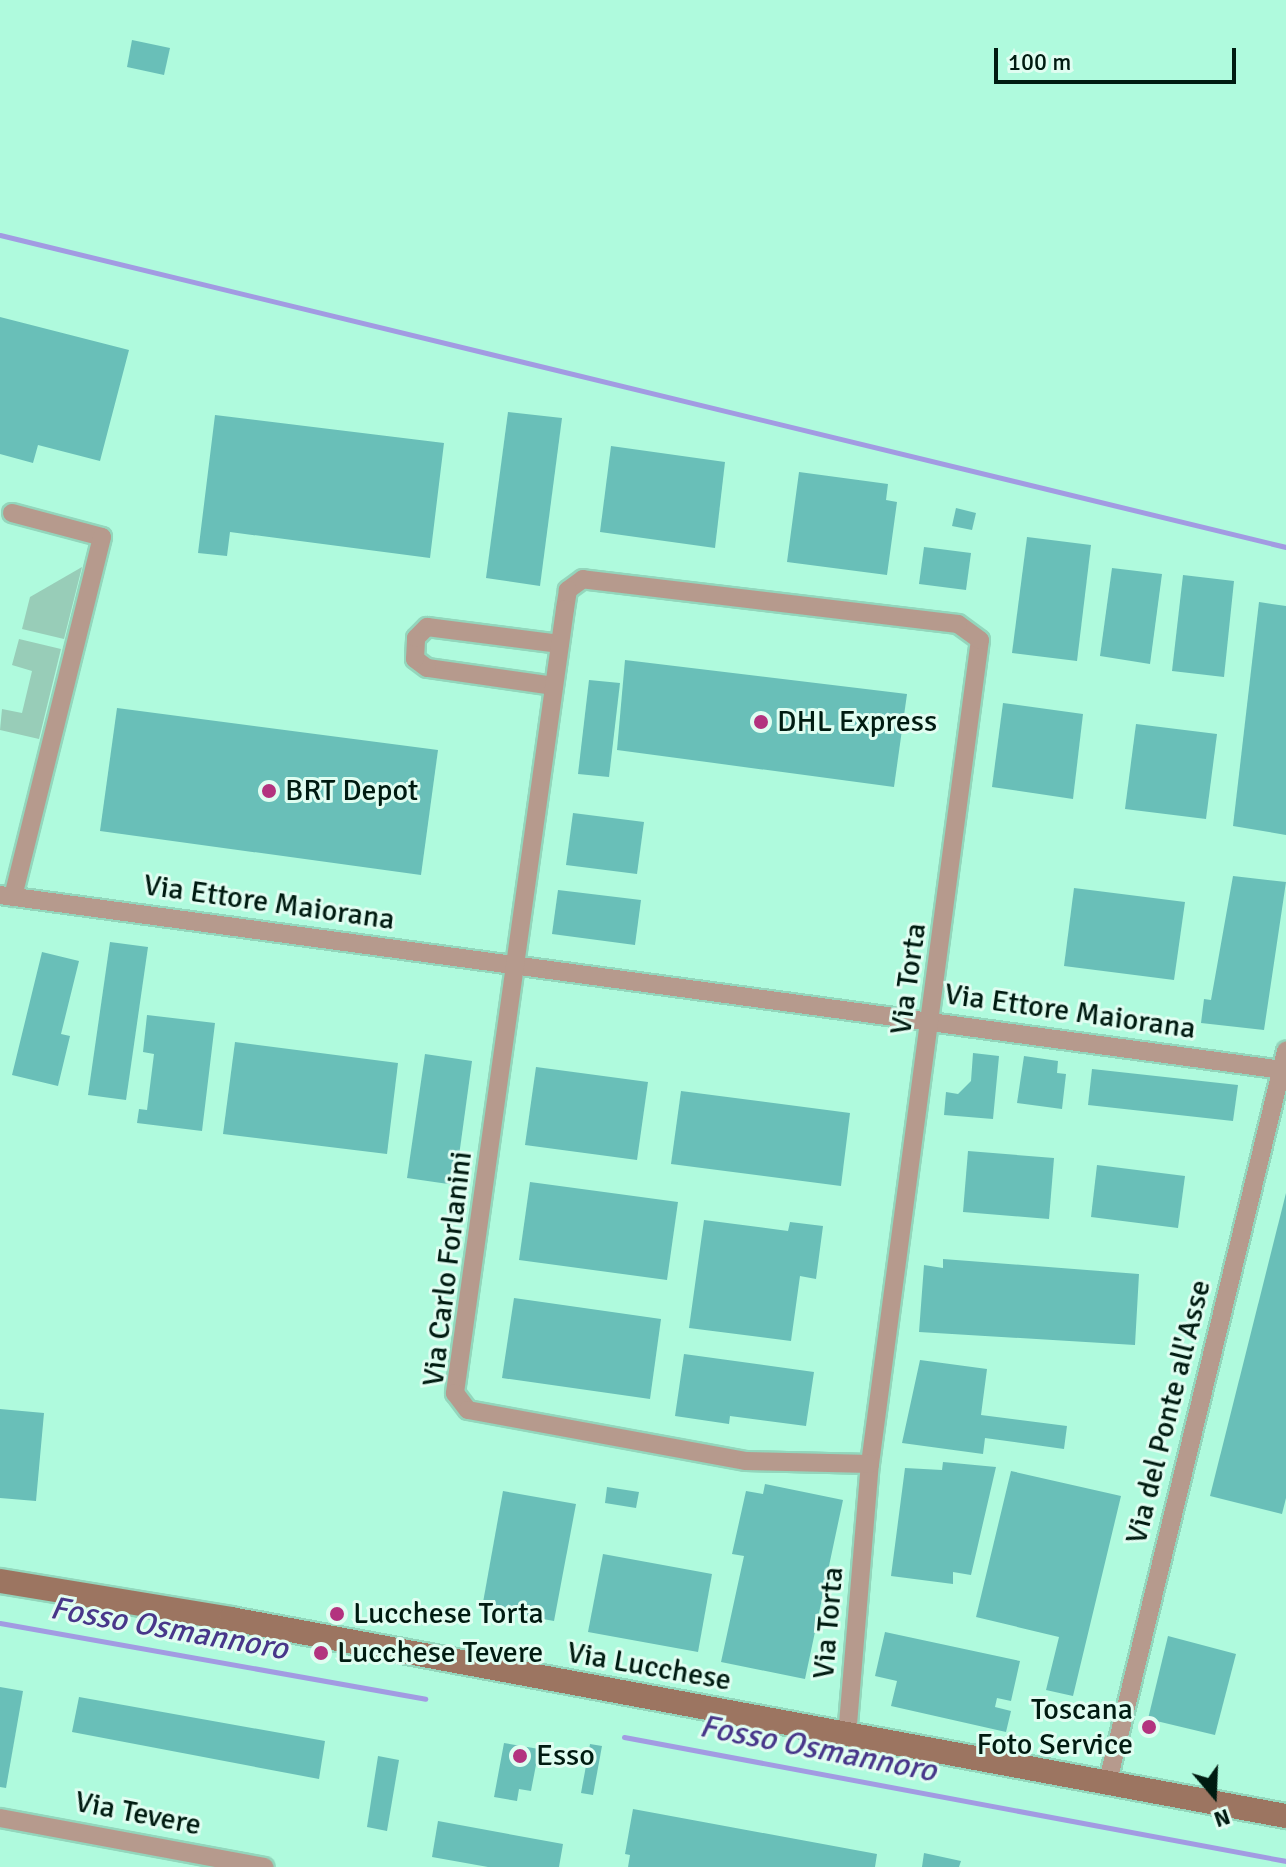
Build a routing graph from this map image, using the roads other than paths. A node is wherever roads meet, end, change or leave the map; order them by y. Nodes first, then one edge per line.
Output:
1 (12, 513) dead end
2 (560, 644) junction
3 (554, 686) junction
4 (7, 896) edge
5 (517, 965) junction
6 (932, 1021) junction
7 (1286, 1051) edge
8 (1282, 1070) junction
9 (870, 1464) junction
10 (0, 1581) edge
11 (847, 1736) junction
12 (1107, 1785) junction
13 (1286, 1816) edge
14 (0, 1818) edge
15 (265, 1867) edge

1 - 4 street, Via Ettore Maiorana
2 - 3 street
2 - 3 street
2 - 6 street, Via Torta
3 - 5 street
4 - 5 street, Via Ettore Maiorana
5 - 6 street, Via Ettore Maiorana
5 - 9 street, Via Carlo Forlanini
6 - 8 street, Via Ettore Maiorana
6 - 9 street, Via Torta
7 - 8 street, Via del Ponte all'Asse
8 - 12 street, Via del Ponte all'Asse
9 - 11 street, Via Torta
10 - 11 main road, Via Lucchese
11 - 12 main road, Via Lucchese
12 - 13 main road, Via Lucchese
14 - 15 street, Via Tevere

